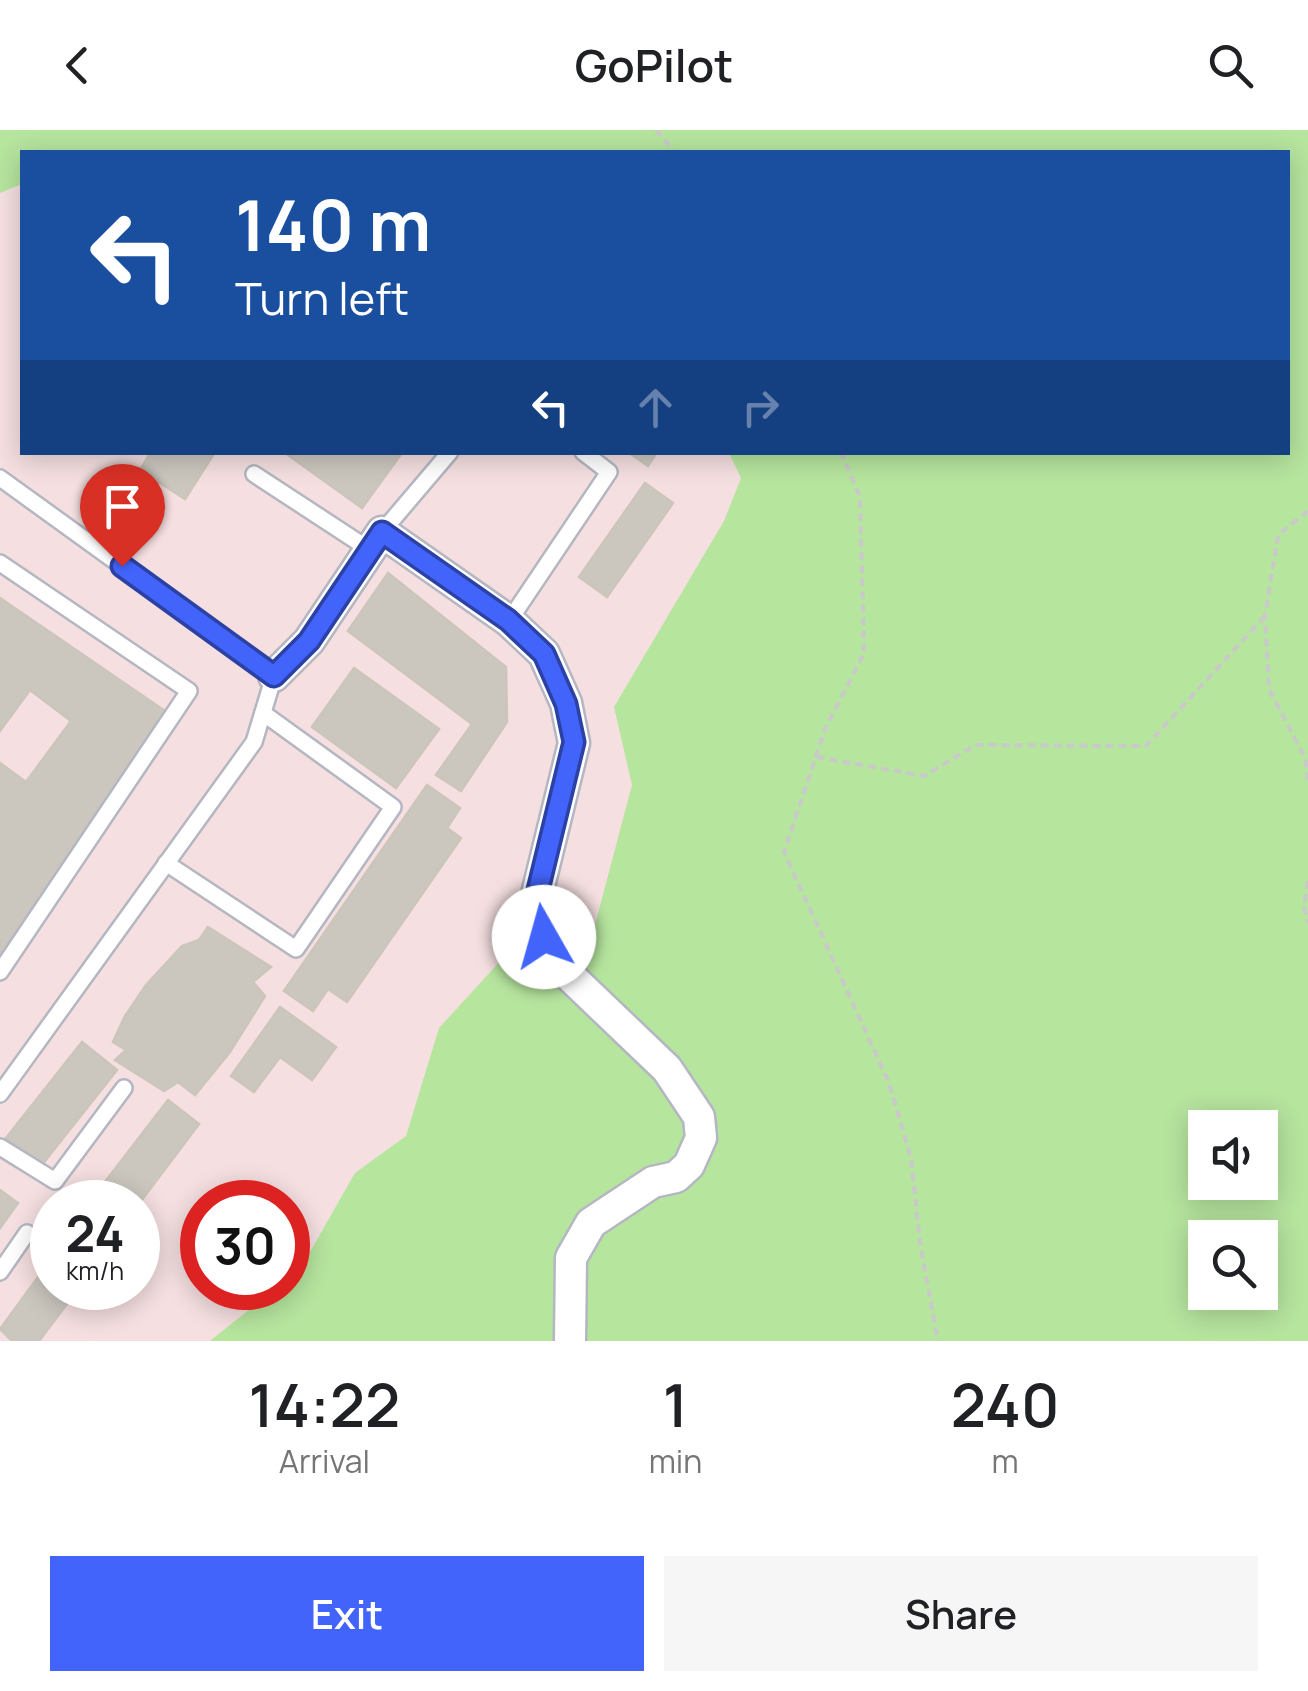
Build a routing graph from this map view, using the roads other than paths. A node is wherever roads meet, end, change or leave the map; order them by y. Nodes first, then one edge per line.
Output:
1 (448, 455) edge
2 (588, 455) edge
3 (254, 474) dead end
4 (0, 478) edge
5 (376, 541) junction
6 (0, 563) edge
7 (508, 620) junction
8 (274, 676) junction
9 (262, 713) junction
10 (166, 863) junction
11 (0, 972) edge
12 (124, 1088) dead end
13 (0, 1094) edge
14 (0, 1147) edge
15 (27, 1234) dead end
16 (0, 1272) edge
17 (570, 1341) edge

1 - 5 lane
2 - 7 lane
3 - 5 lane
4 - 8 lane
5 - 7 street
5 - 8 street
6 - 11 lane
7 - 17 street
8 - 9 lane
9 - 10 lane
9 - 10 lane
10 - 13 lane
12 - 14 lane
15 - 16 lane

